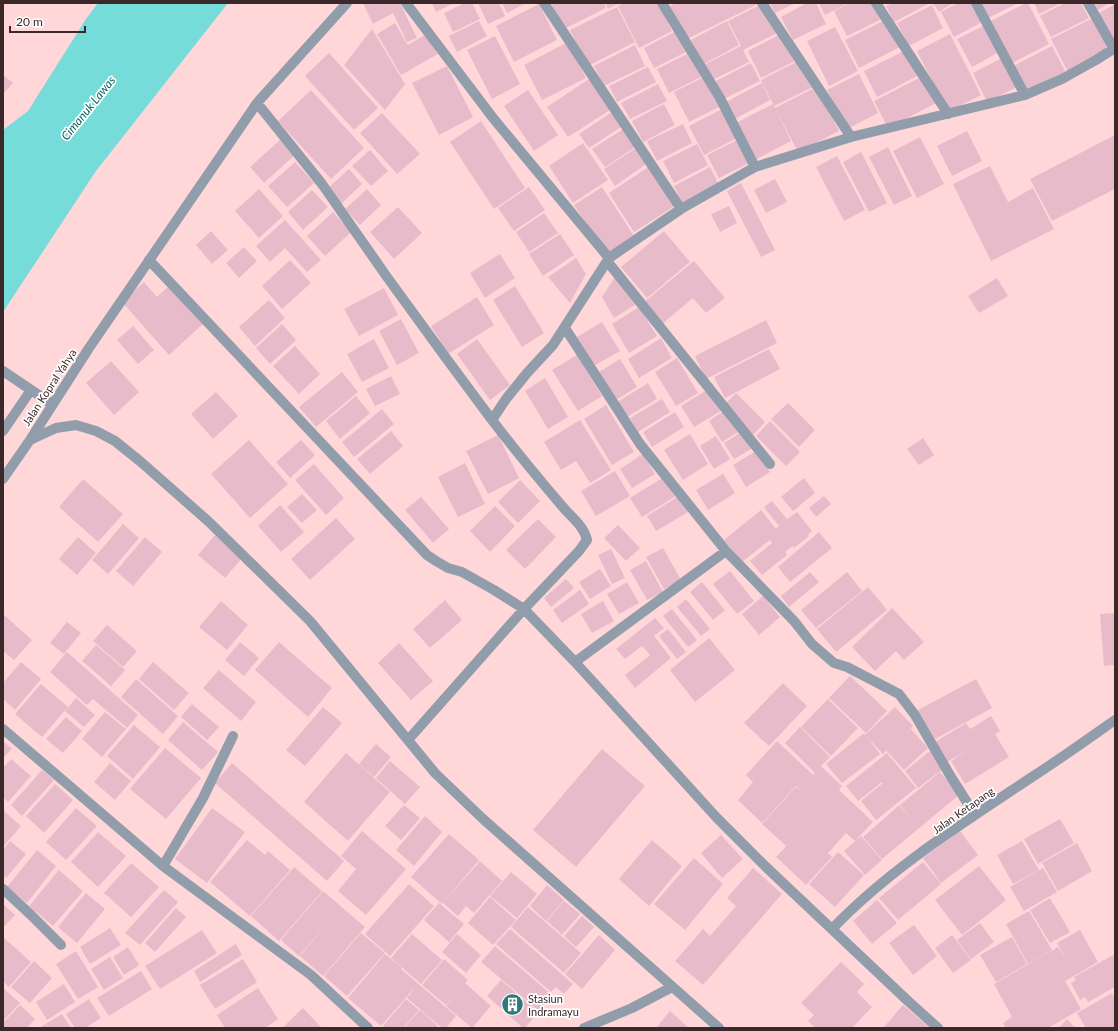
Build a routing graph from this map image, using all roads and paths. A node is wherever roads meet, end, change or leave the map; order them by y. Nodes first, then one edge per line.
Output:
1 (347, 3) edge
2 (406, 3) edge
3 (544, 3) edge
4 (662, 3) edge
5 (762, 3) edge
6 (876, 3) edge
7 (976, 3) edge
8 (1088, 3) edge
9 (1115, 49) edge
10 (1025, 95) junction
11 (257, 103) junction
12 (948, 114) junction
13 (851, 137) junction
14 (755, 167) junction
15 (681, 209) junction
16 (149, 260) junction
17 (608, 260) junction
18 (565, 328) junction
19 (3, 371) edge
20 (31, 390) junction
21 (52, 404) junction
22 (492, 420) junction
23 (3, 431) edge
24 (30, 440) junction
25 (770, 464) dead end
26 (3, 479) edge
27 (726, 551) junction
28 (524, 609) junction
29 (575, 662) junction
30 (1115, 720) edge
31 (3, 729) edge
32 (234, 736) dead end
33 (408, 740) junction
34 (975, 815) junction
35 (163, 866) junction
36 (3, 889) edge
37 (832, 930) junction
38 (61, 945) dead end
39 (672, 987) junction
40 (368, 1028) edge
41 (584, 1028) edge
42 (719, 1028) edge
43 (938, 1028) edge

1 - 11 street, Jalan Kopral Yahya
2 - 17 street
3 - 15 street
4 - 14 street
5 - 13 street
6 - 12 street
7 - 10 street
8 - 9 street
9 - 10 street
10 - 12 street
11 - 16 street, Jalan Kopral Yahya
11 - 22 street
12 - 13 street
13 - 14 street
14 - 15 street
15 - 17 street
16 - 21 street, Jalan Kopral Yahya
16 - 28 street
17 - 18 street
17 - 25 street
18 - 22 street
18 - 27 street
19 - 20 street
20 - 21 street
20 - 23 street
21 - 24 street, Jalan Kopral Yahya
22 - 28 street
24 - 26 street, Jalan Kopral Yahya
24 - 33 street
27 - 29 street
27 - 34 street
28 - 29 street
28 - 33 street
29 - 37 street
30 - 34 street, Jalan Ketapang
31 - 35 street
32 - 35 street
33 - 39 street
34 - 37 street, Jalan Ketapang
35 - 40 street
36 - 38 street
37 - 43 street
39 - 41 street
39 - 42 street

